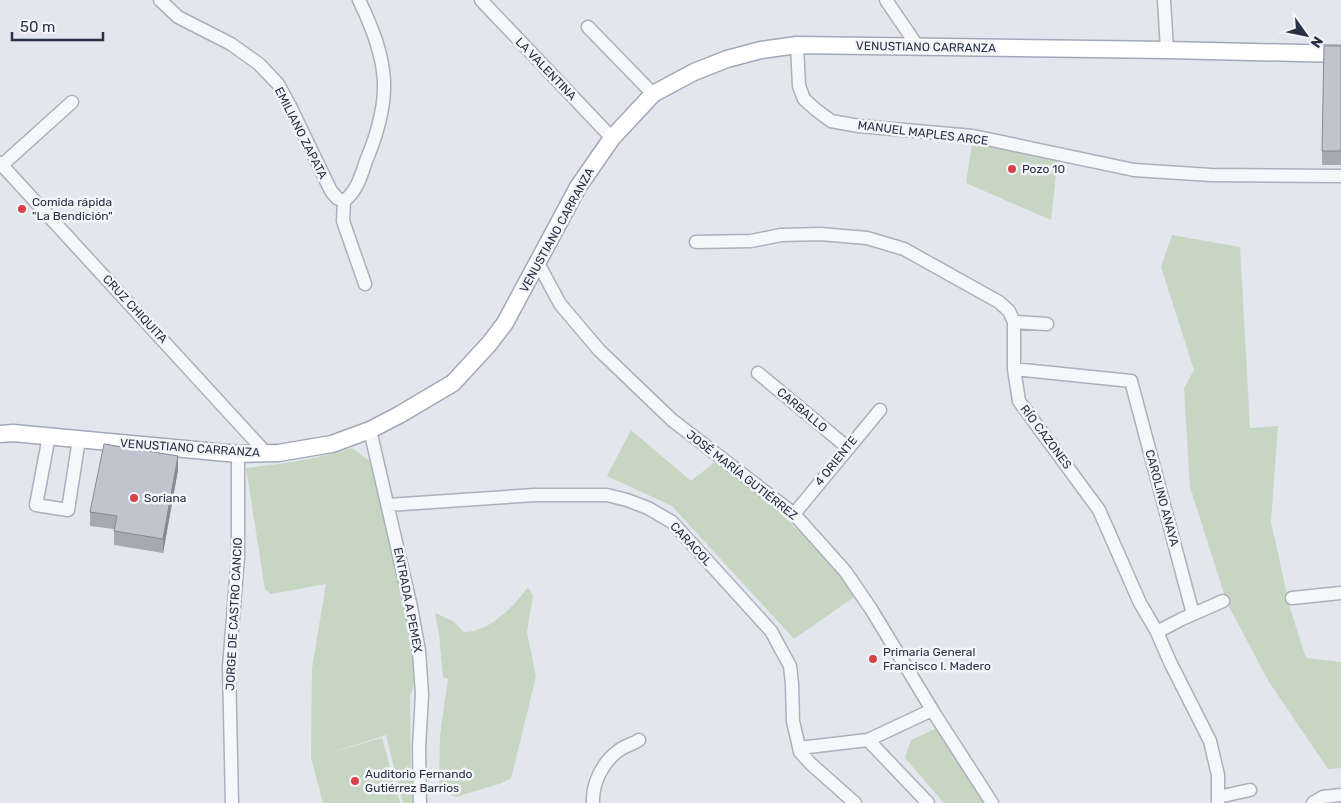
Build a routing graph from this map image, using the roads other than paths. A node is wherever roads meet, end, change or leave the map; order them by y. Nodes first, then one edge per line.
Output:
1 (160, 0) edge
2 (359, 0) edge
3 (481, 0) edge
4 (886, 0) edge
5 (1164, 0) edge
6 (588, 27) dead end
7 (797, 46) junction
8 (918, 47) junction
9 (1167, 50) junction
10 (1341, 54) edge
11 (653, 94) junction
12 (72, 102) dead end
13 (612, 138) junction
14 (1, 164) edge
15 (1341, 176) edge
16 (344, 200) junction
17 (696, 242) dead end
18 (538, 263) junction
19 (365, 284) dead end
20 (1014, 322) junction
21 (1047, 324) dead end
22 (1014, 368) junction
23 (758, 373) dead end
24 (880, 410) dead end
25 (370, 430) junction
26 (0, 434) edge
27 (49, 436) junction
28 (79, 439) junction
29 (847, 447) junction
30 (238, 454) junction
31 (267, 454) junction
32 (388, 505) junction
33 (794, 514) junction
34 (1341, 593) edge
35 (1292, 598) dead end
36 (1223, 601) dead end
37 (1193, 614) junction
38 (1157, 632) junction
39 (932, 710) junction
40 (640, 740) dead end
41 (868, 740) junction
42 (799, 748) junction
43 (1250, 790) dead end
44 (1341, 795) edge
45 (1218, 800) edge
46 (232, 803) edge
47 (420, 803) edge
48 (593, 803) edge
49 (854, 803) edge
50 (928, 803) edge
51 (992, 803) edge
52 (1313, 803) edge

1 - 16 street, EMILIANO ZAPATA
2 - 16 street
3 - 13 street, LA VALENTINA
4 - 8 street
5 - 9 street
6 - 11 street
7 - 8 main road, VENUSTIANO CARRANZA
7 - 11 main road, VENUSTIANO CARRANZA
7 - 15 street, MANUEL MAPLES ARCE
8 - 9 main road, VENUSTIANO CARRANZA
9 - 10 main road, VENUSTIANO CARRANZA
11 - 13 main road, VENUSTIANO CARRANZA
12 - 14 street, CRUZ CHIQUITA
13 - 18 main road, VENUSTIANO CARRANZA
14 - 31 street, CRUZ CHIQUITA
16 - 19 street
17 - 20 street
18 - 25 main road, VENUSTIANO CARRANZA
18 - 33 street, JOSÉ MARÍA GUTIÉRREZ
20 - 21 street
20 - 22 street, RÍO CAZONES
22 - 37 street, CAROLINO ANAYA
22 - 38 street, RÍO CAZONES
23 - 29 street, CARBALLO
24 - 29 street, 4 ORIENTE
25 - 31 main road, VENUSTIANO CARRANZA
25 - 32 street, ENTRADA A PEMEX
26 - 27 main road, VENUSTIANO CARRANZA
27 - 28 main road, VENUSTIANO CARRANZA
27 - 28 street
28 - 30 main road, VENUSTIANO CARRANZA
29 - 33 street, 4 ORIENTE
30 - 31 main road, VENUSTIANO CARRANZA
30 - 46 street, JORGE DE CASTRO CANCIO
32 - 42 street, CARACOL
32 - 47 street, ENTRADA A PEMEX
33 - 39 street, JOSÉ MARÍA GUTIÉRREZ
34 - 35 street
36 - 37 street
37 - 38 street
38 - 45 street, RÍO CAZONES
39 - 41 street
39 - 51 street, JOSÉ MARÍA GUTIÉRREZ
40 - 48 street
41 - 42 street
41 - 50 street
42 - 49 street, CARACOL
43 - 45 street
44 - 52 street

